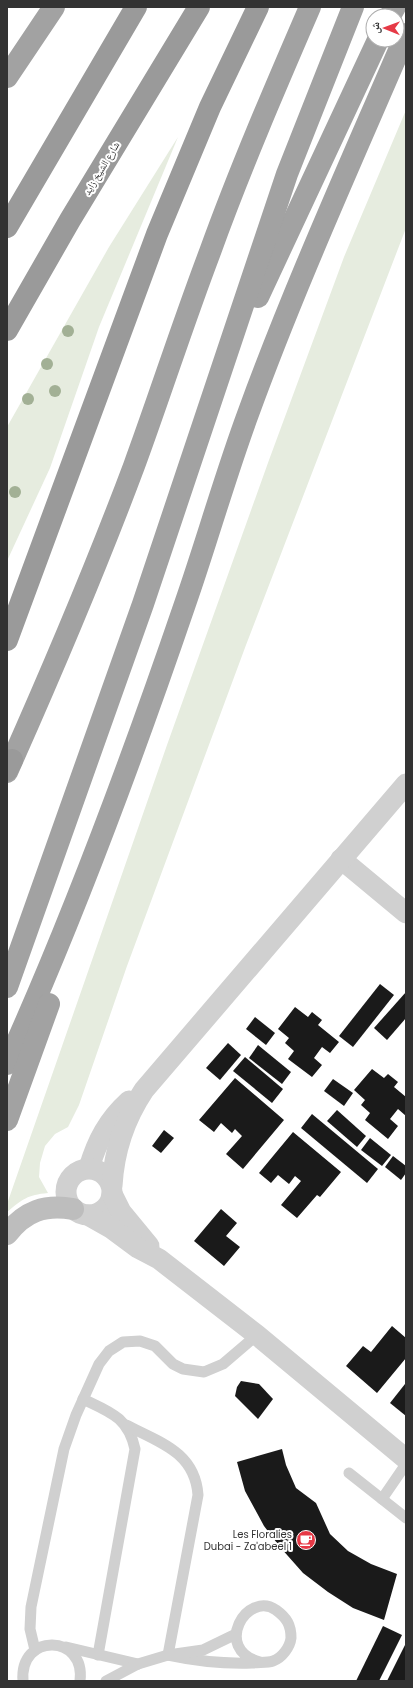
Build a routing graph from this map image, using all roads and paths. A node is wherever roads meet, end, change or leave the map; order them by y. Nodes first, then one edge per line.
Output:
1 (54, 7) edge
2 (136, 7) edge
3 (199, 7) edge
4 (258, 7) edge
5 (310, 7) edge
6 (353, 7) edge
7 (406, 34) edge
8 (374, 48) edge
9 (7, 77) edge
10 (7, 227) edge
11 (7, 330) edge
12 (216, 390) junction
13 (12, 622) edge
14 (7, 640) edge
15 (9, 767) edge
16 (406, 784) edge
17 (108, 820) junction
18 (341, 859) junction
19 (406, 913) edge
20 (7, 987) edge
21 (7, 1064) edge
22 (144, 1090) junction
23 (7, 1120) edge
24 (89, 1168) junction
25 (112, 1190) junction
26 (80, 1212) junction
27 (7, 1234) edge
28 (159, 1259) junction
29 (257, 1335) junction
30 (83, 1399) junction
31 (125, 1424) junction
32 (406, 1459) edge
33 (406, 1464) edge
34 (349, 1473) dead end
35 (382, 1499) junction
36 (406, 1518) edge
37 (236, 1634) junction
38 (64, 1646) junction
39 (34, 1650) junction
40 (98, 1655) junction
41 (168, 1656) junction
42 (260, 1662) junction
43 (138, 1664) junction
44 (23, 1681) edge
45 (80, 1681) edge
46 (106, 1681) edge

1 - 9 highway
2 - 10 highway
3 - 11 highway, شارع الشيخ زايد
4 - 13 highway
5 - 15 highway
6 - 12 highway
7 - 17 highway
8 - 12 highway
12 - 20 highway
13 - 14 highway
16 - 18 street
17 - 21 highway
17 - 23 highway
18 - 19 street
18 - 22 street
22 - 24 street
22 - 25 street
24 - 25 street
24 - 26 street
25 - 26 street
25 - 28 street
26 - 27 main road
26 - 28 street
28 - 29 street
29 - 30 lane
29 - 32 street
30 - 31 lane
30 - 39 lane
31 - 40 lane
31 - 41 lane
33 - 35 lane
34 - 35 lane
35 - 36 lane
37 - 41 lane
37 - 42 lane
37 - 42 lane
38 - 39 lane
38 - 40 lane
38 - 45 lane
39 - 44 lane
40 - 43 lane
41 - 42 lane
41 - 43 lane
43 - 46 lane

